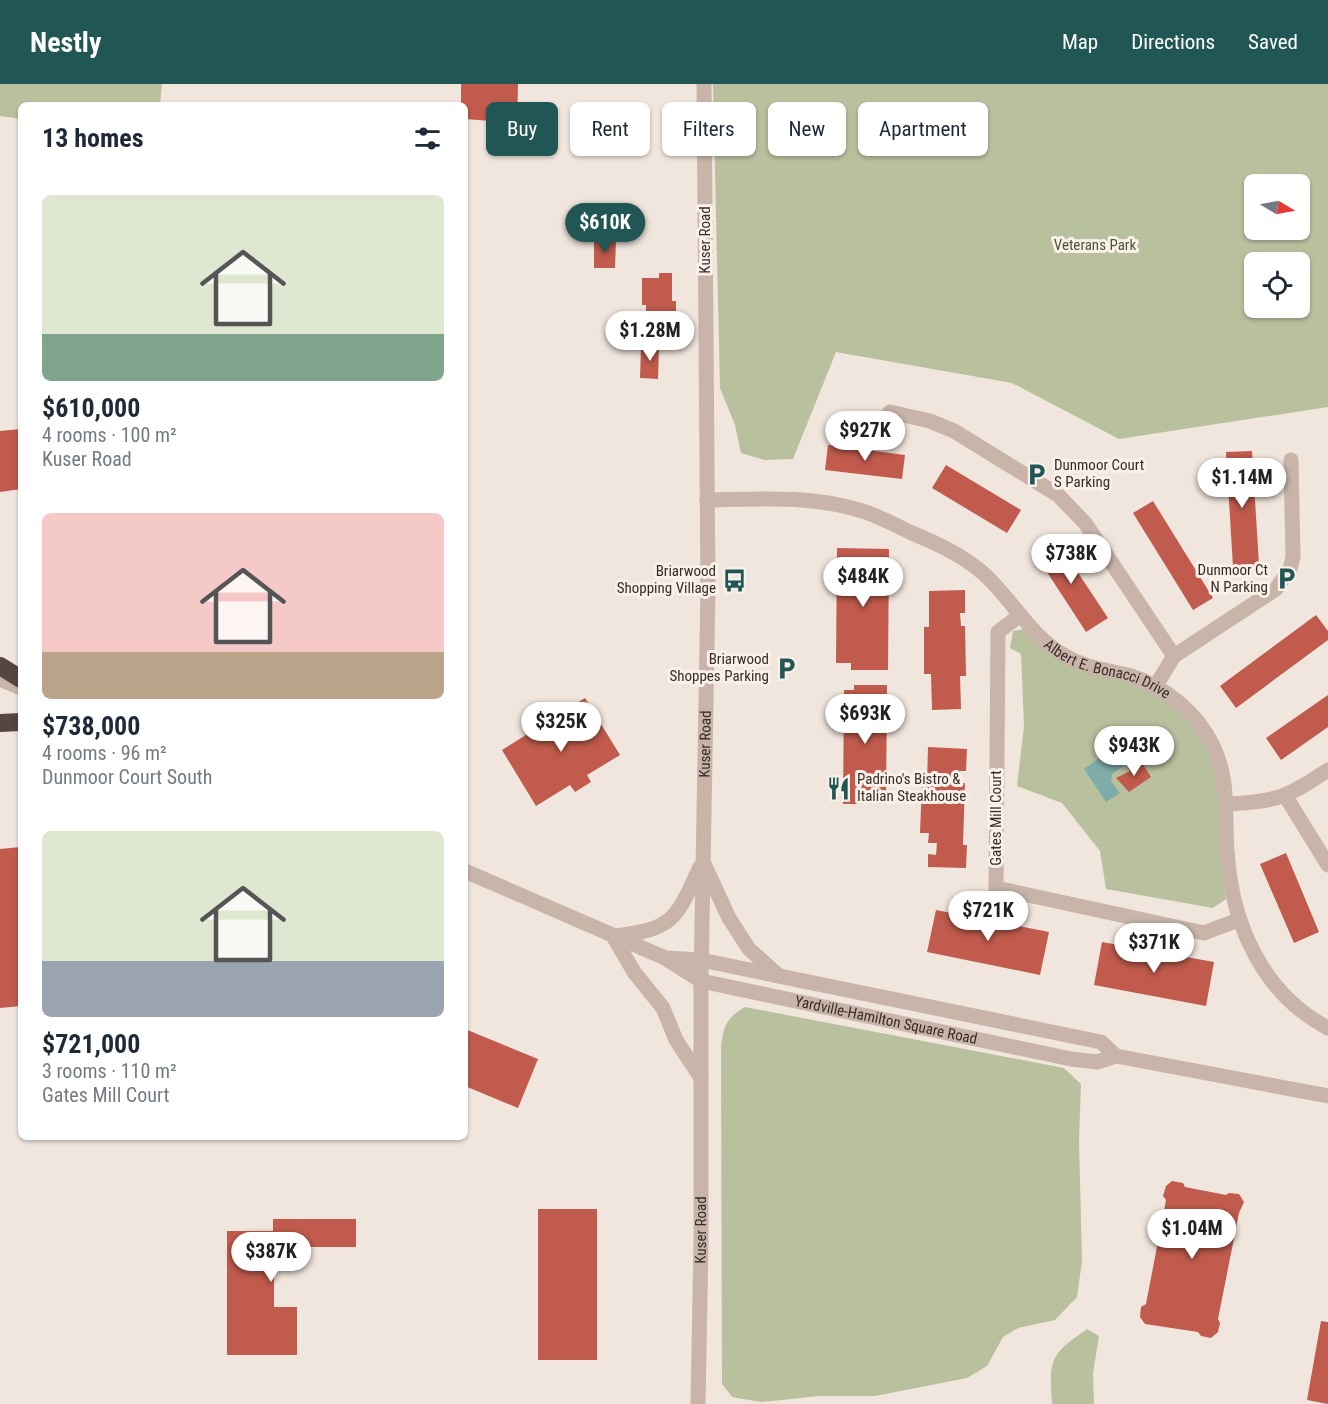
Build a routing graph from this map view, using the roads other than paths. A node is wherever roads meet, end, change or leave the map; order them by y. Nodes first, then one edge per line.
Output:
1 (704, 84) edge
2 (890, 412) dead end
3 (1291, 460) dead end
4 (707, 500) junction
5 (1019, 616) junction
6 (1174, 656) junction
7 (0, 666) edge
8 (18, 677) edge
9 (0, 679) edge
10 (18, 687) edge
11 (1155, 687) junction
12 (18, 722) edge
13 (0, 723) edge
14 (1328, 771) edge
15 (1286, 797) junction
16 (1228, 804) junction
17 (703, 862) junction
18 (1328, 865) edge
19 (468, 872) edge
20 (1238, 920) junction
21 (613, 936) junction
22 (663, 957) junction
23 (701, 960) junction
24 (782, 978) junction
25 (701, 981) junction
26 (1328, 1028) edge
27 (1116, 1056) junction
28 (701, 1078) junction
29 (1328, 1096) edge
30 (698, 1404) edge

1 - 4 street, Kuser Road
2 - 6 street
3 - 6 street
4 - 5 street, Albert E. Bonacci Drive
4 - 17 street, Kuser Road
5 - 11 street, Albert E. Bonacci Drive
5 - 20 street, Gates Mill Court
6 - 11 street
7 - 8 highway
9 - 10 street
11 - 16 street, Albert E. Bonacci Drive
12 - 13 highway
14 - 15 street
15 - 16 street
15 - 18 street
16 - 20 street, Albert E. Bonacci Drive
17 - 21 street
17 - 23 street, Kuser Road
17 - 24 street
19 - 21 street, Yardville-Hamilton Square Road
20 - 26 street, Albert E. Bonacci Drive
21 - 22 street, Yardville-Hamilton Square Road
21 - 28 street
22 - 23 street, Yardville-Hamilton Square Road
22 - 25 street, Yardville-Hamilton Square Road
23 - 24 street, Yardville-Hamilton Square Road
23 - 25 street, Kuser Road
24 - 27 street, Yardville-Hamilton Square Road
25 - 27 street, Yardville-Hamilton Square Road
25 - 28 street, Kuser Road
27 - 29 street, Yardville-Hamilton Square Road
28 - 30 street, Kuser Road

